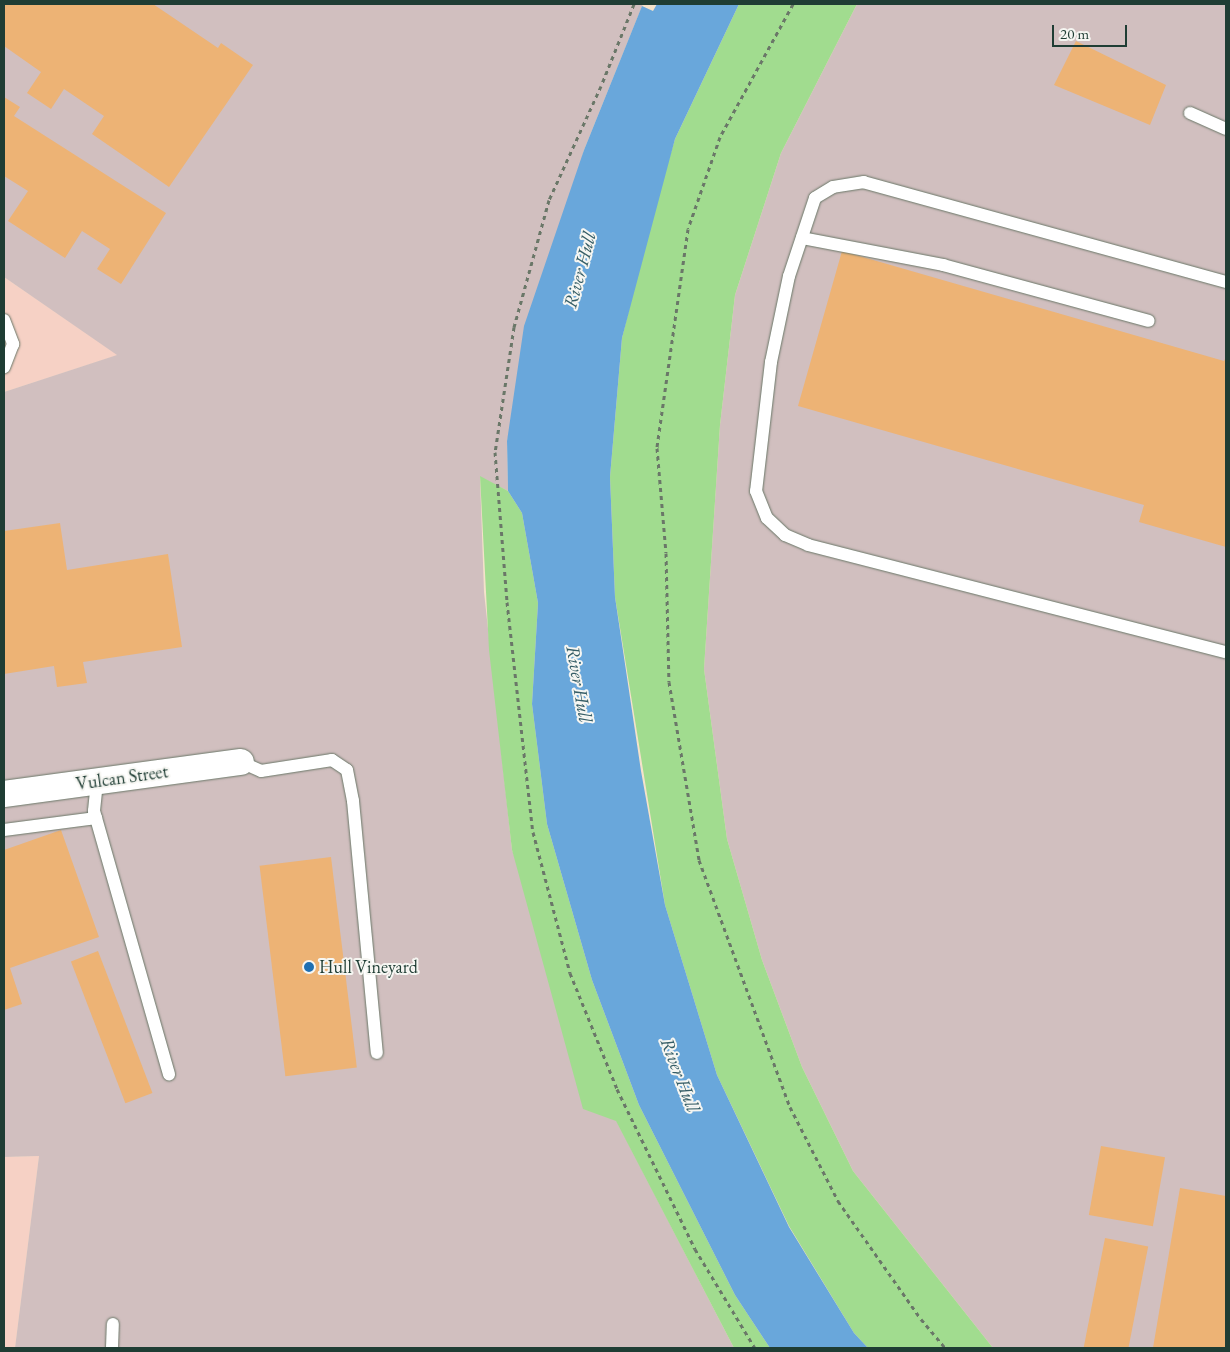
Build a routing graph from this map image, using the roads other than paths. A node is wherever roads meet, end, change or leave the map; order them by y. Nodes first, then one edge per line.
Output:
1 (1190, 113) dead end
2 (1226, 128) edge
3 (802, 238) junction
4 (1226, 282) edge
5 (4, 320) edge
6 (1148, 321) dead end
7 (4, 367) edge
8 (1226, 652) edge
9 (241, 762) joint
10 (97, 782) junction
11 (4, 794) edge
12 (96, 818) junction
13 (4, 830) edge
14 (377, 1053) dead end
15 (169, 1075) dead end
16 (113, 1324) dead end
17 (112, 1348) edge

1 - 2 lane
3 - 4 lane
3 - 6 lane
3 - 8 lane
5 - 7 lane
9 - 10 street, Vulcan Street
9 - 14 lane
10 - 11 street, Vulcan Street
10 - 12 lane
12 - 13 lane
12 - 15 lane
16 - 17 lane

